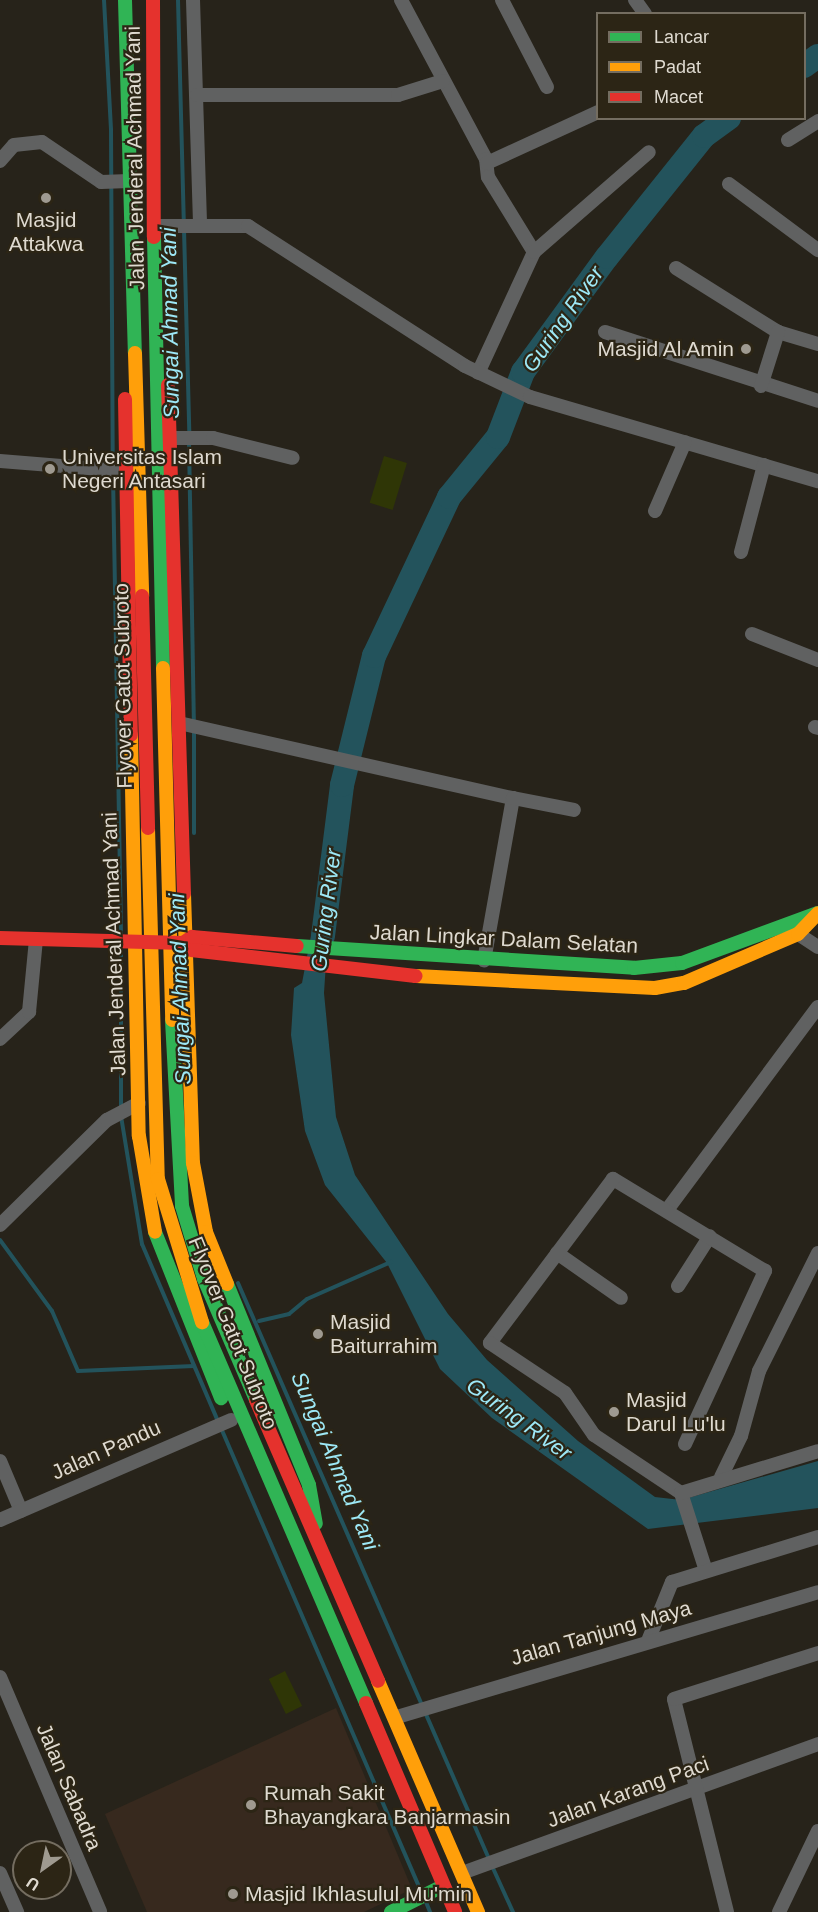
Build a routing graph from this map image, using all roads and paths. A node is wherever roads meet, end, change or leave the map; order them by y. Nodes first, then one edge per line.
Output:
1 (125, 0) edge
2 (153, 0) edge
3 (193, 0) edge
4 (401, 0) edge
5 (502, 0) edge
6 (443, 81) junction
7 (547, 87) dead end
8 (197, 95) junction
9 (596, 112) edge
10 (818, 121) edge
11 (788, 140) dead end
12 (649, 152) dead end
13 (0, 161) edge
14 (487, 163) junction
15 (117, 182) junction
16 (729, 184) dead end
17 (197, 224) junction
18 (156, 226) junction
19 (818, 250) edge
20 (534, 252) junction
21 (676, 268) dead end
22 (132, 314) junction
23 (158, 315) junction
24 (605, 332) dead end
25 (778, 333) junction
26 (818, 344) edge
27 (137, 350) joint
28 (155, 351) joint
29 (478, 373) junction
30 (761, 386) junction
31 (818, 401) edge
32 (170, 438) junction
33 (685, 442) junction
34 (293, 458) dead end
35 (0, 461) edge
36 (764, 465) junction
37 (120, 471) junction
38 (818, 481) edge
39 (655, 511) dead end
40 (741, 552) dead end
41 (752, 634) dead end
42 (818, 660) edge
43 (184, 723) junction
44 (513, 798) junction
45 (574, 810) dead end
46 (131, 847) junction
47 (183, 847) junction
48 (818, 913) edge
49 (798, 934) junction
50 (0, 938) edge
51 (36, 939) junction
52 (126, 942) junction
53 (187, 944) junction
54 (818, 947) edge
55 (483, 960) junction
56 (818, 1007) edge
57 (0, 1039) edge
58 (138, 1045) junction
59 (188, 1048) junction
60 (127, 1109) junction
61 (667, 1210) junction
62 (0, 1225) edge
63 (710, 1236) junction
64 (557, 1253) junction
65 (818, 1253) edge
66 (678, 1286) dead end
67 (621, 1298) dead end
68 (223, 1423) junction
69 (685, 1444) dead end
70 (818, 1450) edge
71 (0, 1461) edge
72 (721, 1477) junction
73 (295, 1492) joint
74 (682, 1496) junction
75 (281, 1501) joint
76 (21, 1511) junction
77 (0, 1520) edge
78 (318, 1532) junction
79 (818, 1537) edge
80 (293, 1542) junction
81 (705, 1571) junction
82 (818, 1592) edge
83 (648, 1641) junction
84 (368, 1648) junction
85 (818, 1653) edge
86 (346, 1657) junction
87 (0, 1677) edge
88 (403, 1714) junction
89 (814, 1747) edge
90 (422, 1780) junction
91 (403, 1788) junction
92 (696, 1790) junction
93 (818, 1831) edge
94 (0, 1873) edge
95 (462, 1873) junction
96 (443, 1886) junction
97 (17, 1912) edge
98 (100, 1912) edge
99 (391, 1912) edge
100 (455, 1912) edge
101 (478, 1912) edge
102 (728, 1912) edge
103 (779, 1912) edge

1 - 15 main road, Jalan Jenderal Achmad Yani
2 - 18 main road, Jalan Jenderal Achmad Yani
3 - 8 street
4 - 6 street
5 - 7 street
6 - 8 street
6 - 14 street
8 - 17 street
9 - 14 street
10 - 11 street
12 - 20 street
13 - 15 street
14 - 20 street
15 - 22 main road, Jalan Jenderal Achmad Yani
16 - 19 street
17 - 18 street
17 - 29 street
18 - 23 main road, Jalan Jenderal Achmad Yani
20 - 29 street
21 - 25 street
22 - 27 main road, Jalan Jenderal Achmad Yani
22 - 37 main road, Jalan Jenderal Achmad Yani
23 - 28 main road, Jalan Jenderal Achmad Yani
23 - 32 main road, Jalan Jenderal Achmad Yani
24 - 30 street
25 - 26 street
25 - 30 street
27 - 75 main road, Flyover Gatot Subroto
28 - 73 main road, Flyover Gatot Subroto
29 - 33 street
30 - 31 street
32 - 34 street
32 - 43 main road, Jalan Jenderal Achmad Yani
33 - 36 street
33 - 39 street
35 - 37 street
36 - 38 street
36 - 40 street
37 - 46 main road, Jalan Jenderal Achmad Yani
41 - 42 street
43 - 44 street
43 - 47 main road, Jalan Jenderal Achmad Yani
44 - 45 street
44 - 55 street
46 - 47 main road
46 - 52 main road, Jalan Jenderal Achmad Yani
47 - 53 main road, Jalan Jenderal Achmad Yani
48 - 49 main road, Jalan Lingkar Dalam Selatan
48 - 55 main road, Jalan Lingkar Dalam Selatan
49 - 53 main road, Jalan Lingkar Dalam Selatan
49 - 54 street
50 - 51 main road
51 - 52 main road
51 - 57 street
52 - 53 main road
52 - 58 main road, Jalan Jenderal Achmad Yani
53 - 55 main road, Jalan Lingkar Dalam Selatan
53 - 59 main road, Jalan Jenderal Achmad Yani
56 - 61 street
58 - 59 main road
58 - 60 main road, Jalan Jenderal Achmad Yani
59 - 78 main road, Jalan Jenderal Achmad Yani
60 - 62 street
60 - 68 main road, Jalan Jenderal Achmad Yani
61 - 63 street
61 - 64 street
63 - 66 street
63 - 69 street
64 - 67 street
64 - 74 street
65 - 72 street
68 - 76 street, Jalan Pandu
68 - 80 main road, Jalan Jenderal Achmad Yani
70 - 72 street
71 - 76 street
72 - 74 street
73 - 78 main road, Jalan Jenderal Achmad Yani
74 - 81 street
75 - 80 main road, Jalan Jenderal Achmad Yani
76 - 77 street, Jalan Pandu
78 - 84 main road, Jalan Jenderal Achmad Yani
79 - 81 street
80 - 86 main road, Jalan Jenderal Achmad Yani
81 - 83 street
82 - 83 street, Jalan Tanjung Maya
83 - 88 street, Jalan Tanjung Maya
84 - 86 main road
84 - 88 main road, Jalan Jenderal Achmad Yani
85 - 92 street
86 - 91 main road, Jalan Jenderal Achmad Yani
87 - 98 street, Jalan Sabadra
88 - 90 main road, Jalan Jenderal Achmad Yani
89 - 92 street, Jalan Karang Paci
90 - 91 main road
90 - 95 main road, Jalan Jenderal Achmad Yani
91 - 96 main road, Jalan Jenderal Achmad Yani
92 - 95 street, Jalan Karang Paci
92 - 102 street
93 - 103 street
94 - 97 street
95 - 101 main road, Jalan Jenderal Achmad Yani
96 - 99 main road
96 - 100 main road, Jalan Jenderal Achmad Yani

